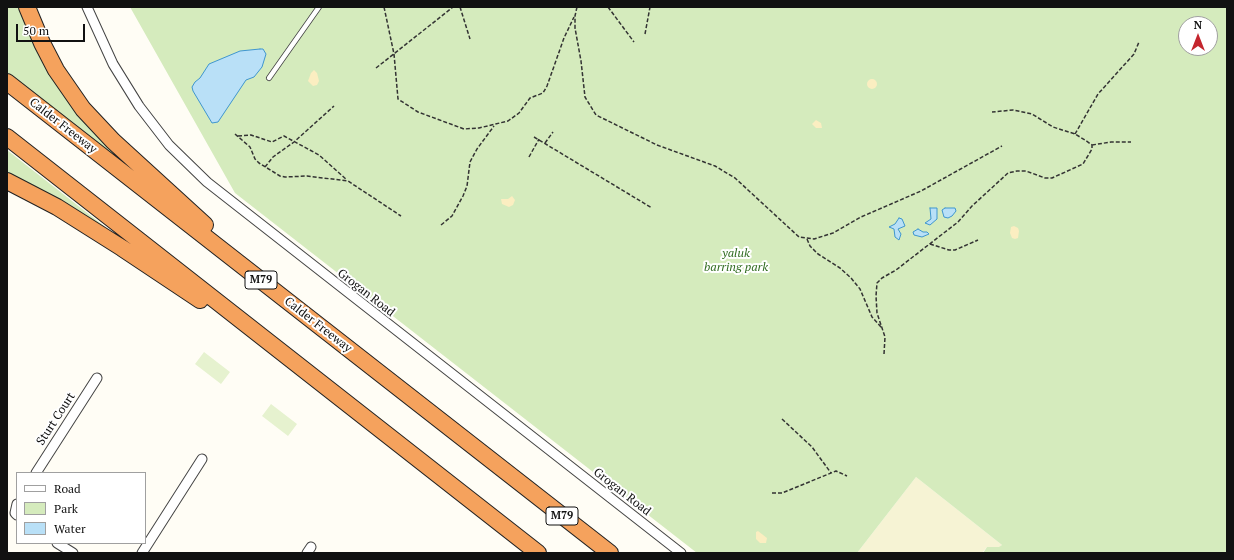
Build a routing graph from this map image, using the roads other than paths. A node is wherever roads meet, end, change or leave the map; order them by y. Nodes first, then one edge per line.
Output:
1 (27, 7) edge
2 (87, 7) edge
3 (319, 7) edge
4 (269, 78) dead end
5 (7, 82) edge
6 (7, 137) edge
7 (7, 181) edge
8 (96, 378) dead end
9 (317, 380) junction
10 (202, 459) dead end
11 (37, 472) edge
12 (514, 478) junction
13 (59, 544) edge
14 (73, 553) edge
15 (142, 553) edge
16 (538, 553) edge
17 (610, 553) edge
18 (680, 553) edge

1 - 12 highway
2 - 18 street, Grogan Road
3 - 4 lane
5 - 12 highway, Calder Freeway / M79
6 - 9 highway
7 - 9 highway
8 - 11 street, Sturt Court
9 - 16 highway
10 - 15 street
12 - 17 highway, Calder Freeway / M79
13 - 14 street

